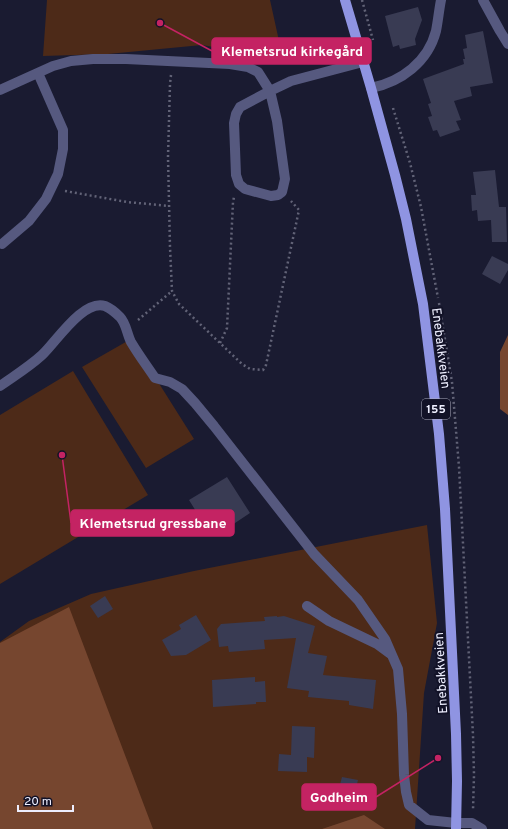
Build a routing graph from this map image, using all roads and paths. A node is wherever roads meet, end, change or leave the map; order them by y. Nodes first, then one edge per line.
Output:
1 (344, 0) edge
2 (441, 0) edge
3 (483, 0) edge
4 (508, 44) edge
5 (172, 61) junction
6 (363, 62) junction
7 (38, 73) junction
8 (371, 88) junction
9 (0, 90) edge
10 (270, 91) junction
11 (239, 184) junction
12 (282, 192) junction
13 (80, 194) dead end
14 (169, 206) junction
15 (2, 244) dead end
16 (172, 291) junction
17 (140, 319) dead end
18 (220, 343) junction
19 (0, 386) edge
20 (307, 606) dead end
21 (394, 657) junction
22 (456, 826) edge
23 (482, 829) edge

1 - 6 main road, Enebakkveien / 155
2 - 8 street
3 - 4 street
5 - 7 street
5 - 10 street
5 - 14 path
6 - 8 main road, Enebakkveien / 155
6 - 10 street
7 - 9 street
7 - 15 street
8 - 22 main road, Enebakkveien / 155
10 - 11 street
10 - 12 street
11 - 12 street
11 - 18 path
12 - 18 path
13 - 14 path
14 - 16 path
16 - 17 path
16 - 18 path
19 - 21 street
20 - 21 street
21 - 22 street
22 - 23 street

